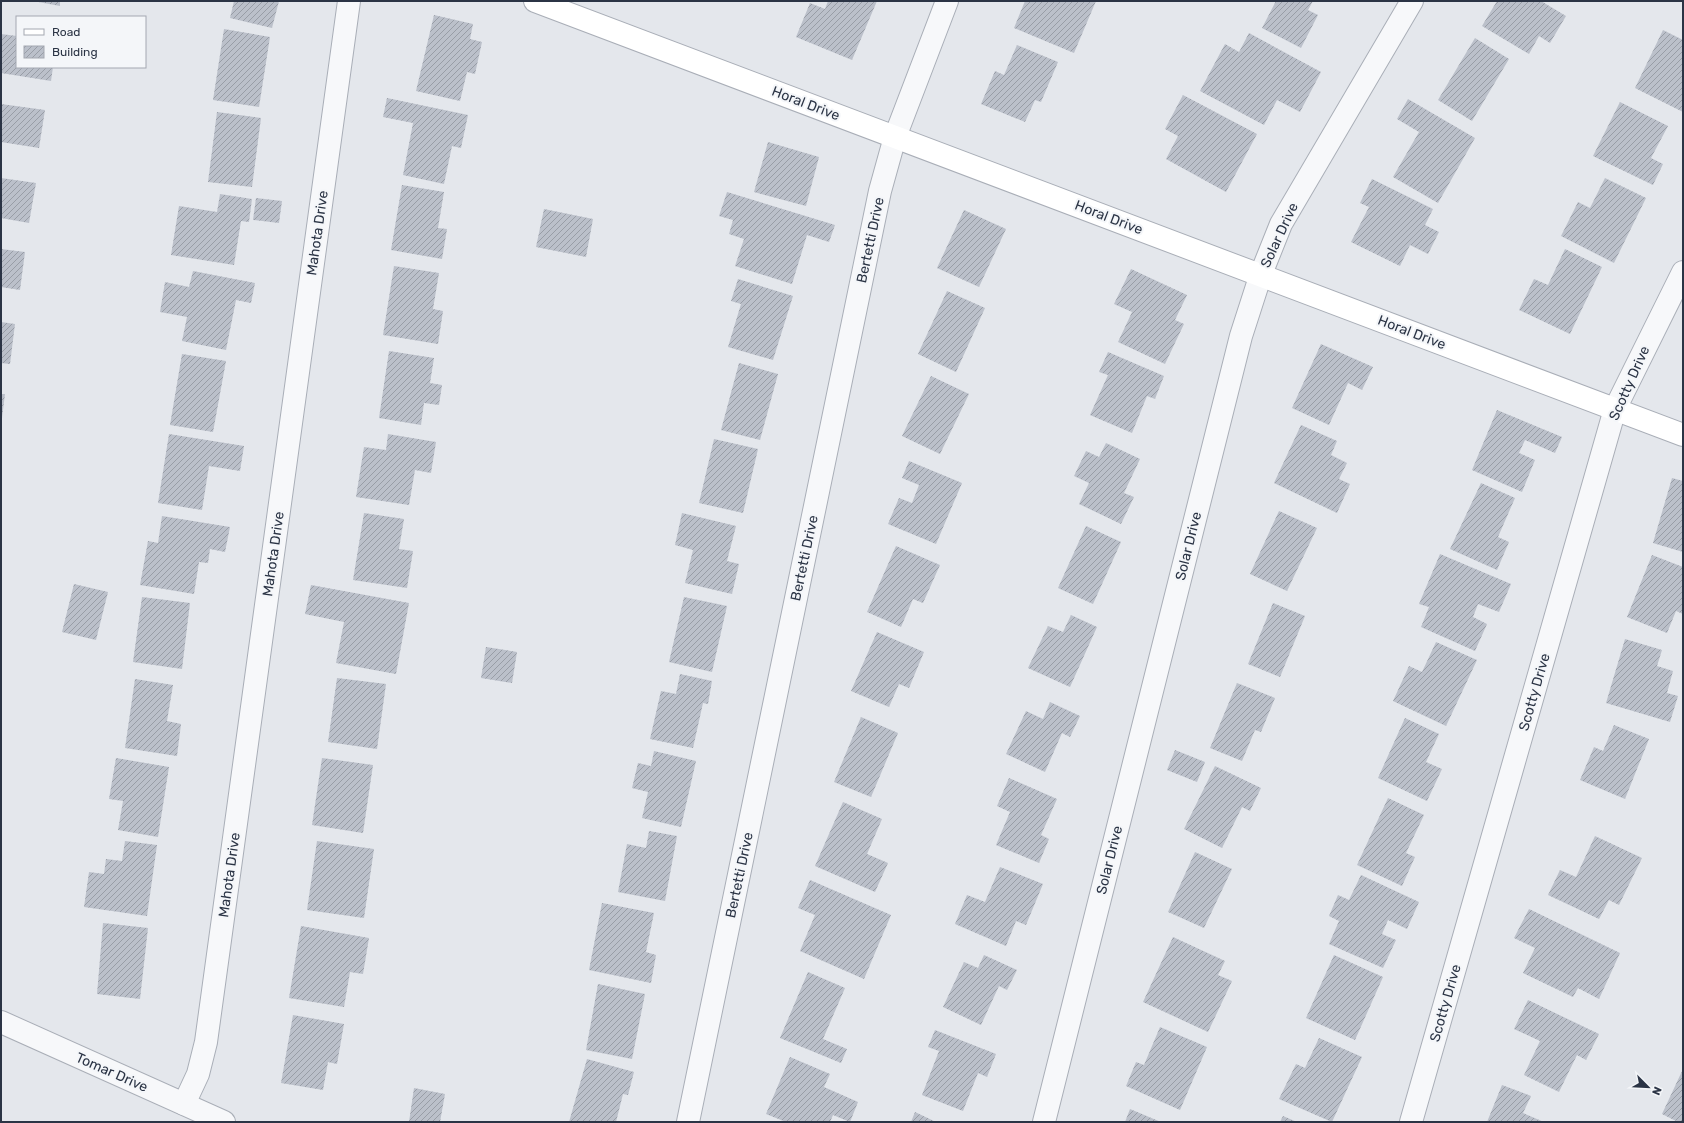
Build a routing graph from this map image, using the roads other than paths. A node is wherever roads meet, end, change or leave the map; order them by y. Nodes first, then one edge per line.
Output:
1 (349, 1) edge
2 (947, 1) edge
3 (1412, 1) edge
4 (543, 2) edge
5 (895, 137) junction
6 (1683, 272) edge
7 (1260, 274) junction
8 (1614, 409) junction
9 (1683, 435) edge
10 (1, 1022) edge
11 (184, 1104) junction
12 (224, 1122) edge
13 (688, 1122) edge
14 (1044, 1122) edge
15 (1411, 1122) edge

1 - 11 street, Mahota Drive
2 - 5 street, Bertetti Drive
3 - 7 street, Solar Drive
4 - 5 street, Horal Drive
5 - 7 street, Horal Drive
5 - 13 street, Bertetti Drive
6 - 8 street, Scotty Drive
7 - 8 street, Horal Drive
7 - 14 street, Solar Drive
8 - 9 street, Horal Drive
8 - 15 street, Scotty Drive
10 - 11 street, Tomar Drive
11 - 12 street, Tomar Drive

